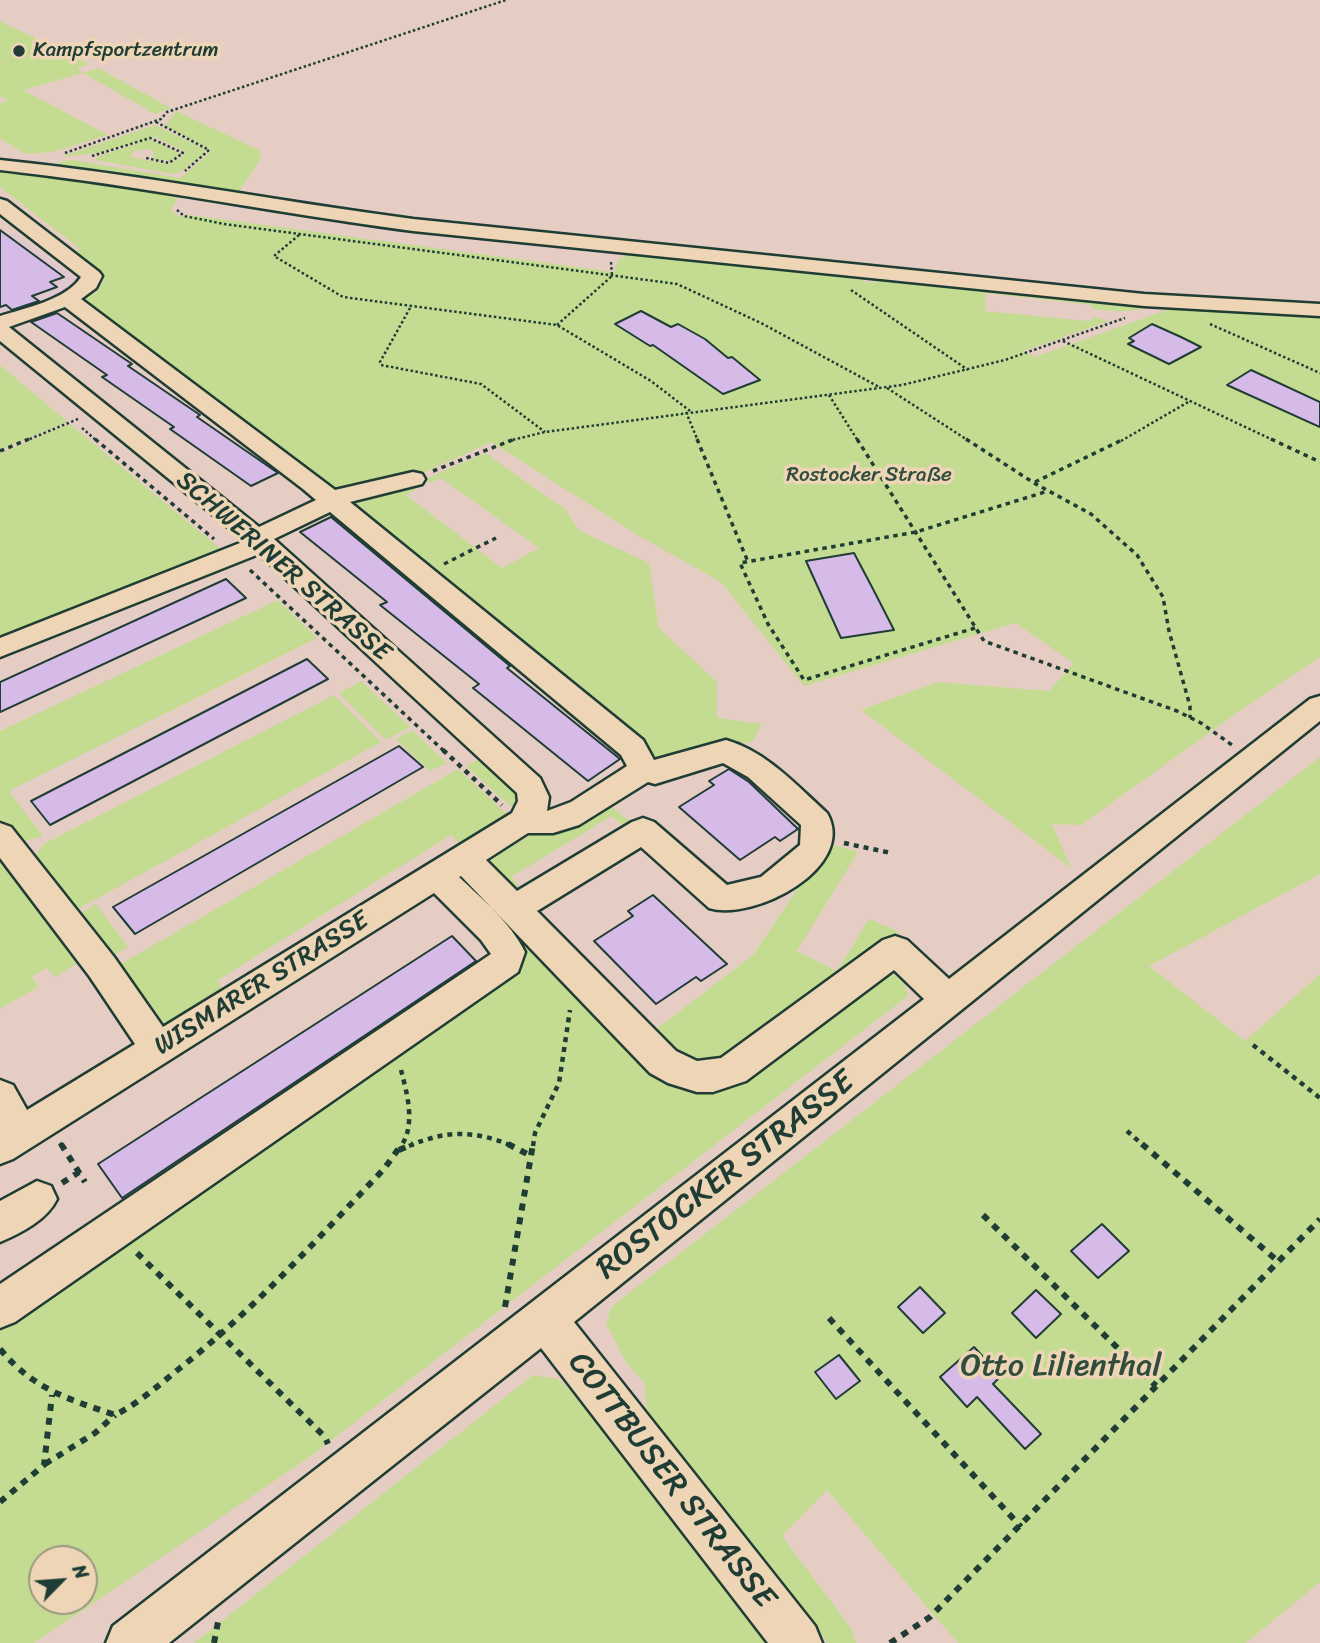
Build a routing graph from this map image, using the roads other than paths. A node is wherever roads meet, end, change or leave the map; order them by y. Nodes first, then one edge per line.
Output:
1 (0, 165) edge
2 (0, 205) edge
3 (75, 295) junction
4 (1320, 310) edge
5 (0, 323) edge
6 (0, 330) edge
7 (413, 479) road end
8 (331, 500) junction
9 (259, 541) junction
10 (0, 649) edge
11 (1320, 706) edge
12 (643, 768) junction
13 (523, 821) junction
14 (0, 835) edge
15 (450, 866) junction
16 (516, 908) junction
17 (948, 999) junction
18 (158, 1049) junction
19 (0, 1096) edge
20 (22, 1133) edge
21 (37, 1199) dead end
22 (0, 1223) edge
23 (0, 1308) edge
24 (545, 1319) junction
25 (130, 1643) edge
26 (798, 1643) edge

1 - 4 street
2 - 3 street
3 - 5 street
3 - 8 street
6 - 9 street, SCHWERINER STRASSE
7 - 8 street
8 - 9 street
8 - 12 street
9 - 10 street
9 - 13 street, SCHWERINER STRASSE
11 - 17 street, ROSTOCKER STRASSE
12 - 13 street
12 - 16 street
13 - 15 street, WISMARER STRASSE
14 - 18 street
15 - 16 street
15 - 18 street, WISMARER STRASSE
15 - 23 street
16 - 17 street
17 - 24 street, ROSTOCKER STRASSE
18 - 20 street, WISMARER STRASSE
19 - 20 street
21 - 22 street
24 - 25 street, ROSTOCKER STRASSE
24 - 26 street, COTTBUSER STRASSE

